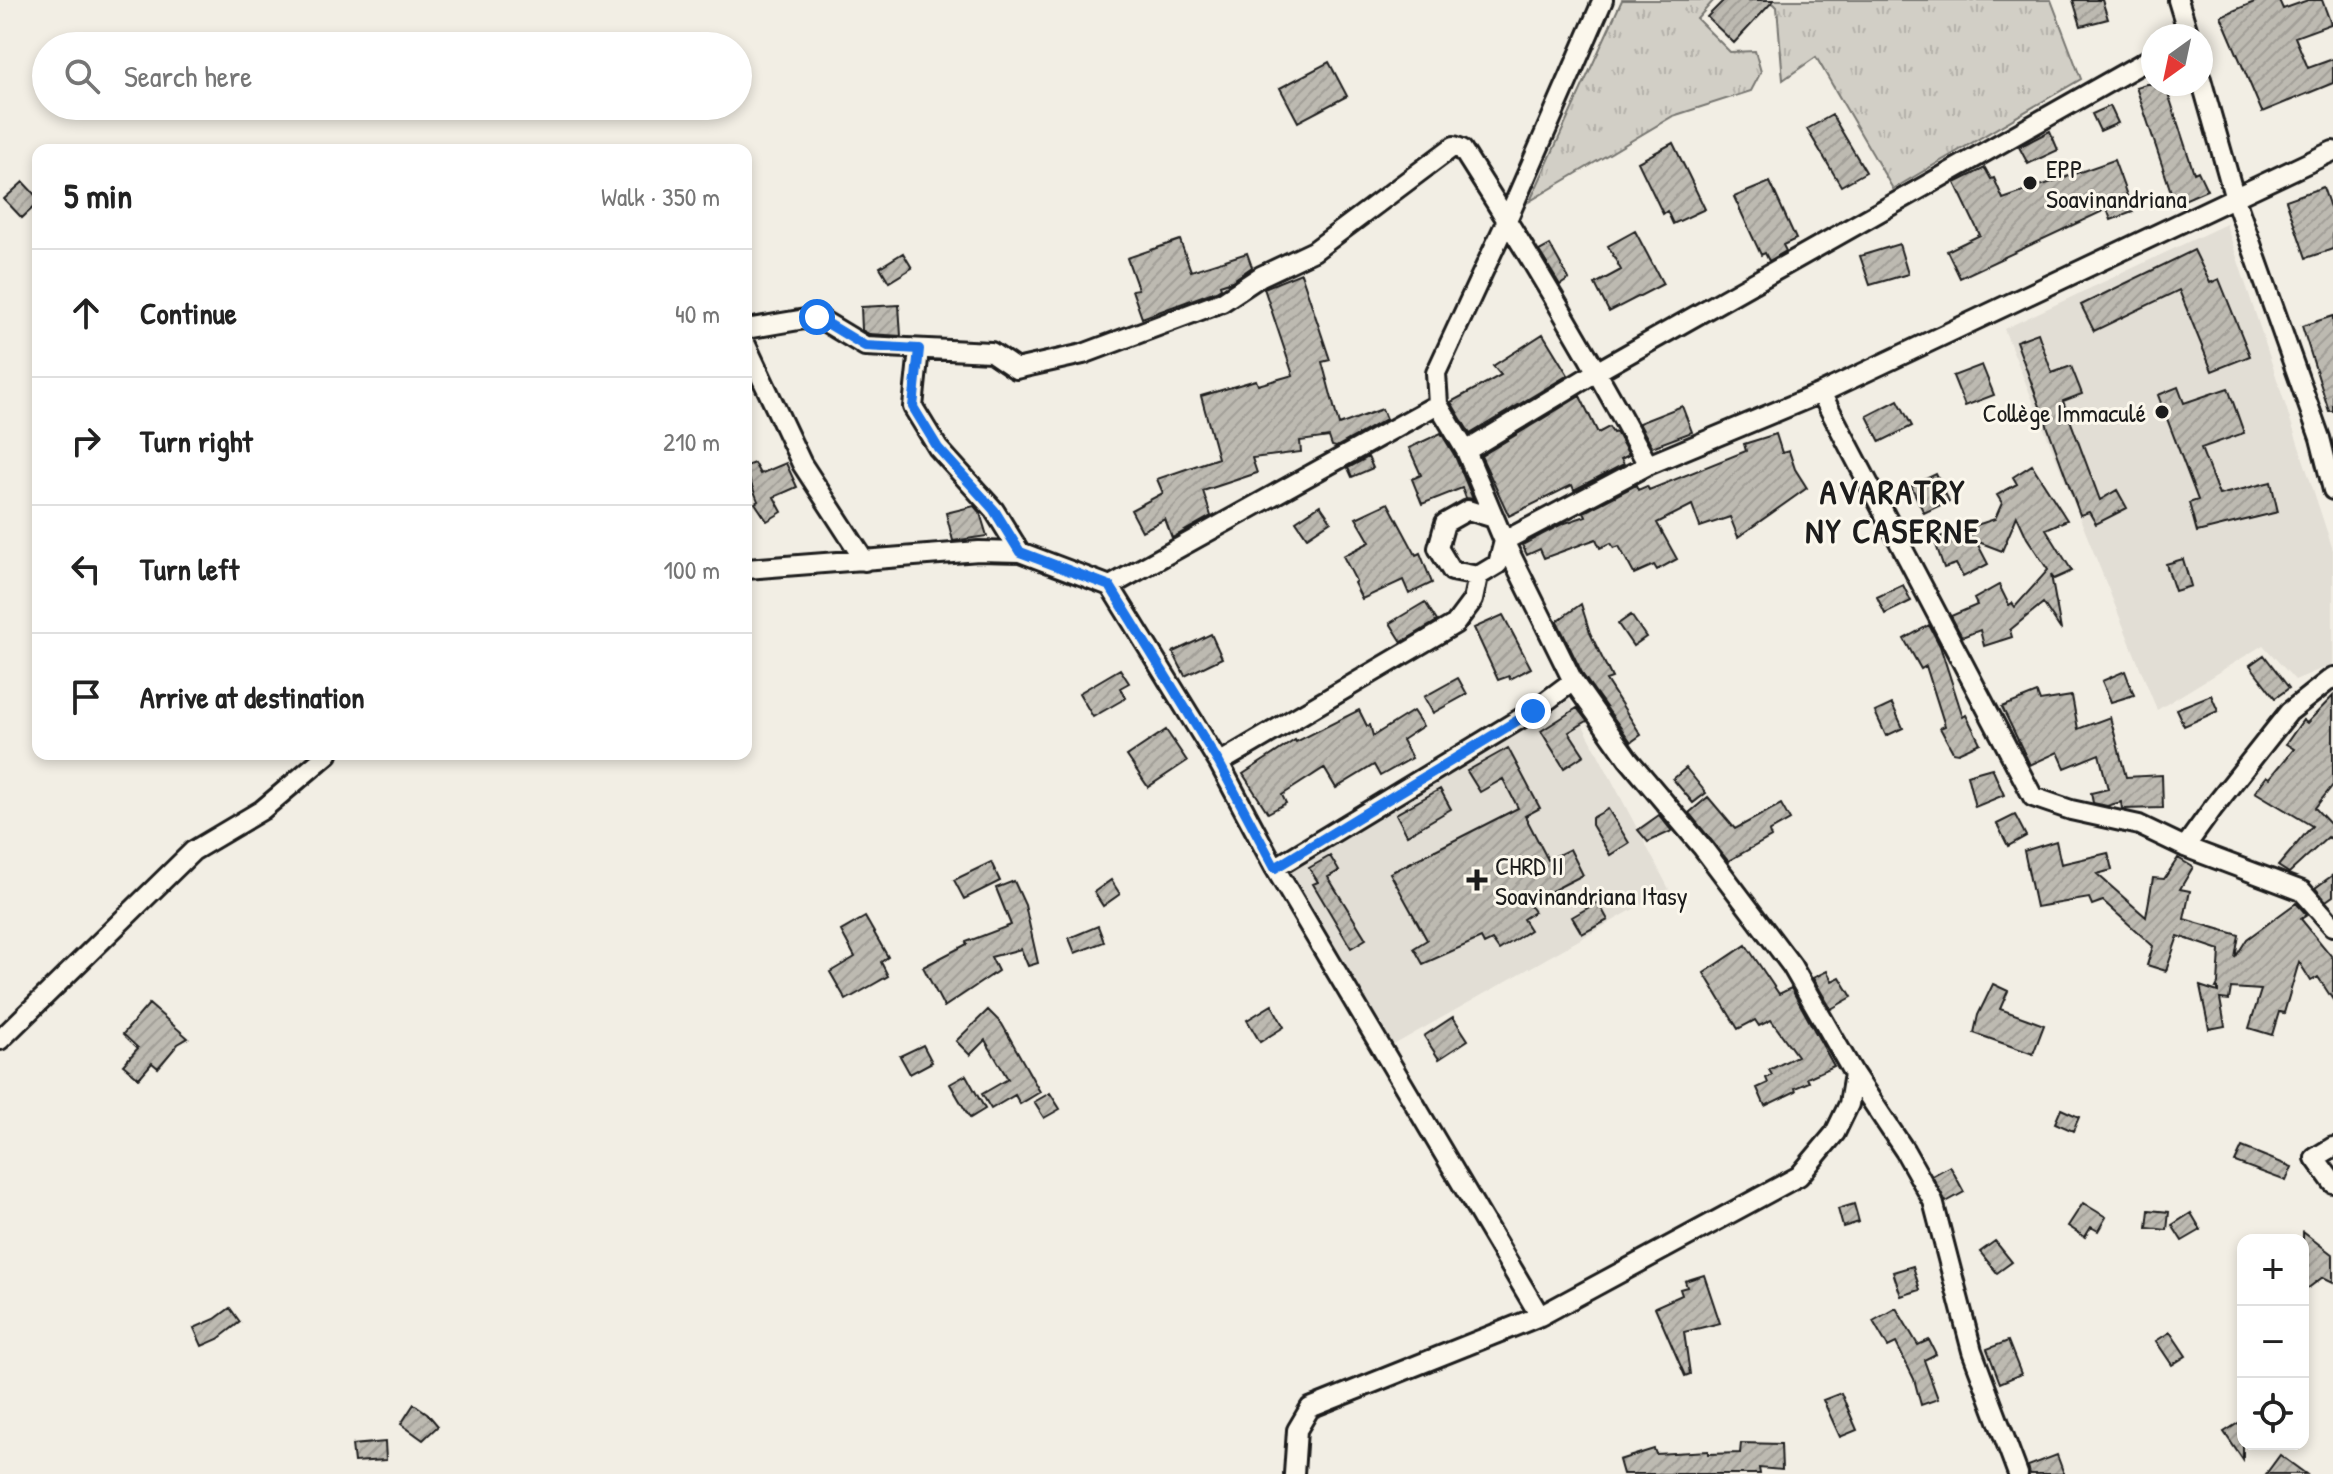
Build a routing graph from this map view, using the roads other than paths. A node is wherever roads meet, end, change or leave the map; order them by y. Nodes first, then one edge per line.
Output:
1 (1603, 0) edge
2 (2178, 0) edge
3 (2185, 24) edge
4 (2141, 64) edge
5 (2206, 96) edge
6 (2333, 151) edge
7 (2235, 199) junction
8 (1507, 220) junction
9 (752, 328) edge
10 (919, 349) junction
11 (752, 358) edge
12 (1598, 371) junction
13 (1821, 393) junction
14 (1438, 404) junction
15 (2326, 436) edge
16 (1466, 451) junction
17 (1648, 465) junction
18 (2333, 490) edge
19 (1494, 518) junction
20 (1504, 541) junction
21 (1020, 552) junction
22 (865, 561) junction
23 (752, 569) edge
24 (1478, 576) junction
25 (1110, 586) junction
26 (2333, 677) edge
27 (1573, 681) junction
28 (321, 760) edge
29 (1219, 763) junction
30 (2185, 847) junction
31 (1275, 868) junction
32 (2333, 926) edge
33 (0, 1040) edge
34 (1854, 1074) junction
35 (2333, 1147) edge
36 (2333, 1183) edge
37 (1540, 1316) junction
38 (1294, 1474) edge
39 (2018, 1474) edge

1 - 8 street
2 - 3 street
4 - 12 street
5 - 7 street
6 - 7 street
7 - 13 street
7 - 15 street
8 - 10 street
8 - 12 street
8 - 14 street
9 - 10 street
10 - 21 street
11 - 22 street
12 - 16 street
12 - 17 street
13 - 17 street
13 - 30 street
14 - 16 street
14 - 25 street
15 - 18 street
16 - 19 street
17 - 20 street
19 - 20 street
19 - 24 street
20 - 24 street
20 - 27 street
21 - 22 street
21 - 25 street
22 - 23 street
24 - 29 street
25 - 29 street
26 - 30 street
27 - 31 street
27 - 34 street
28 - 33 street
29 - 31 street
30 - 32 street
31 - 37 street
34 - 37 street
34 - 39 street
35 - 36 street
37 - 38 street

